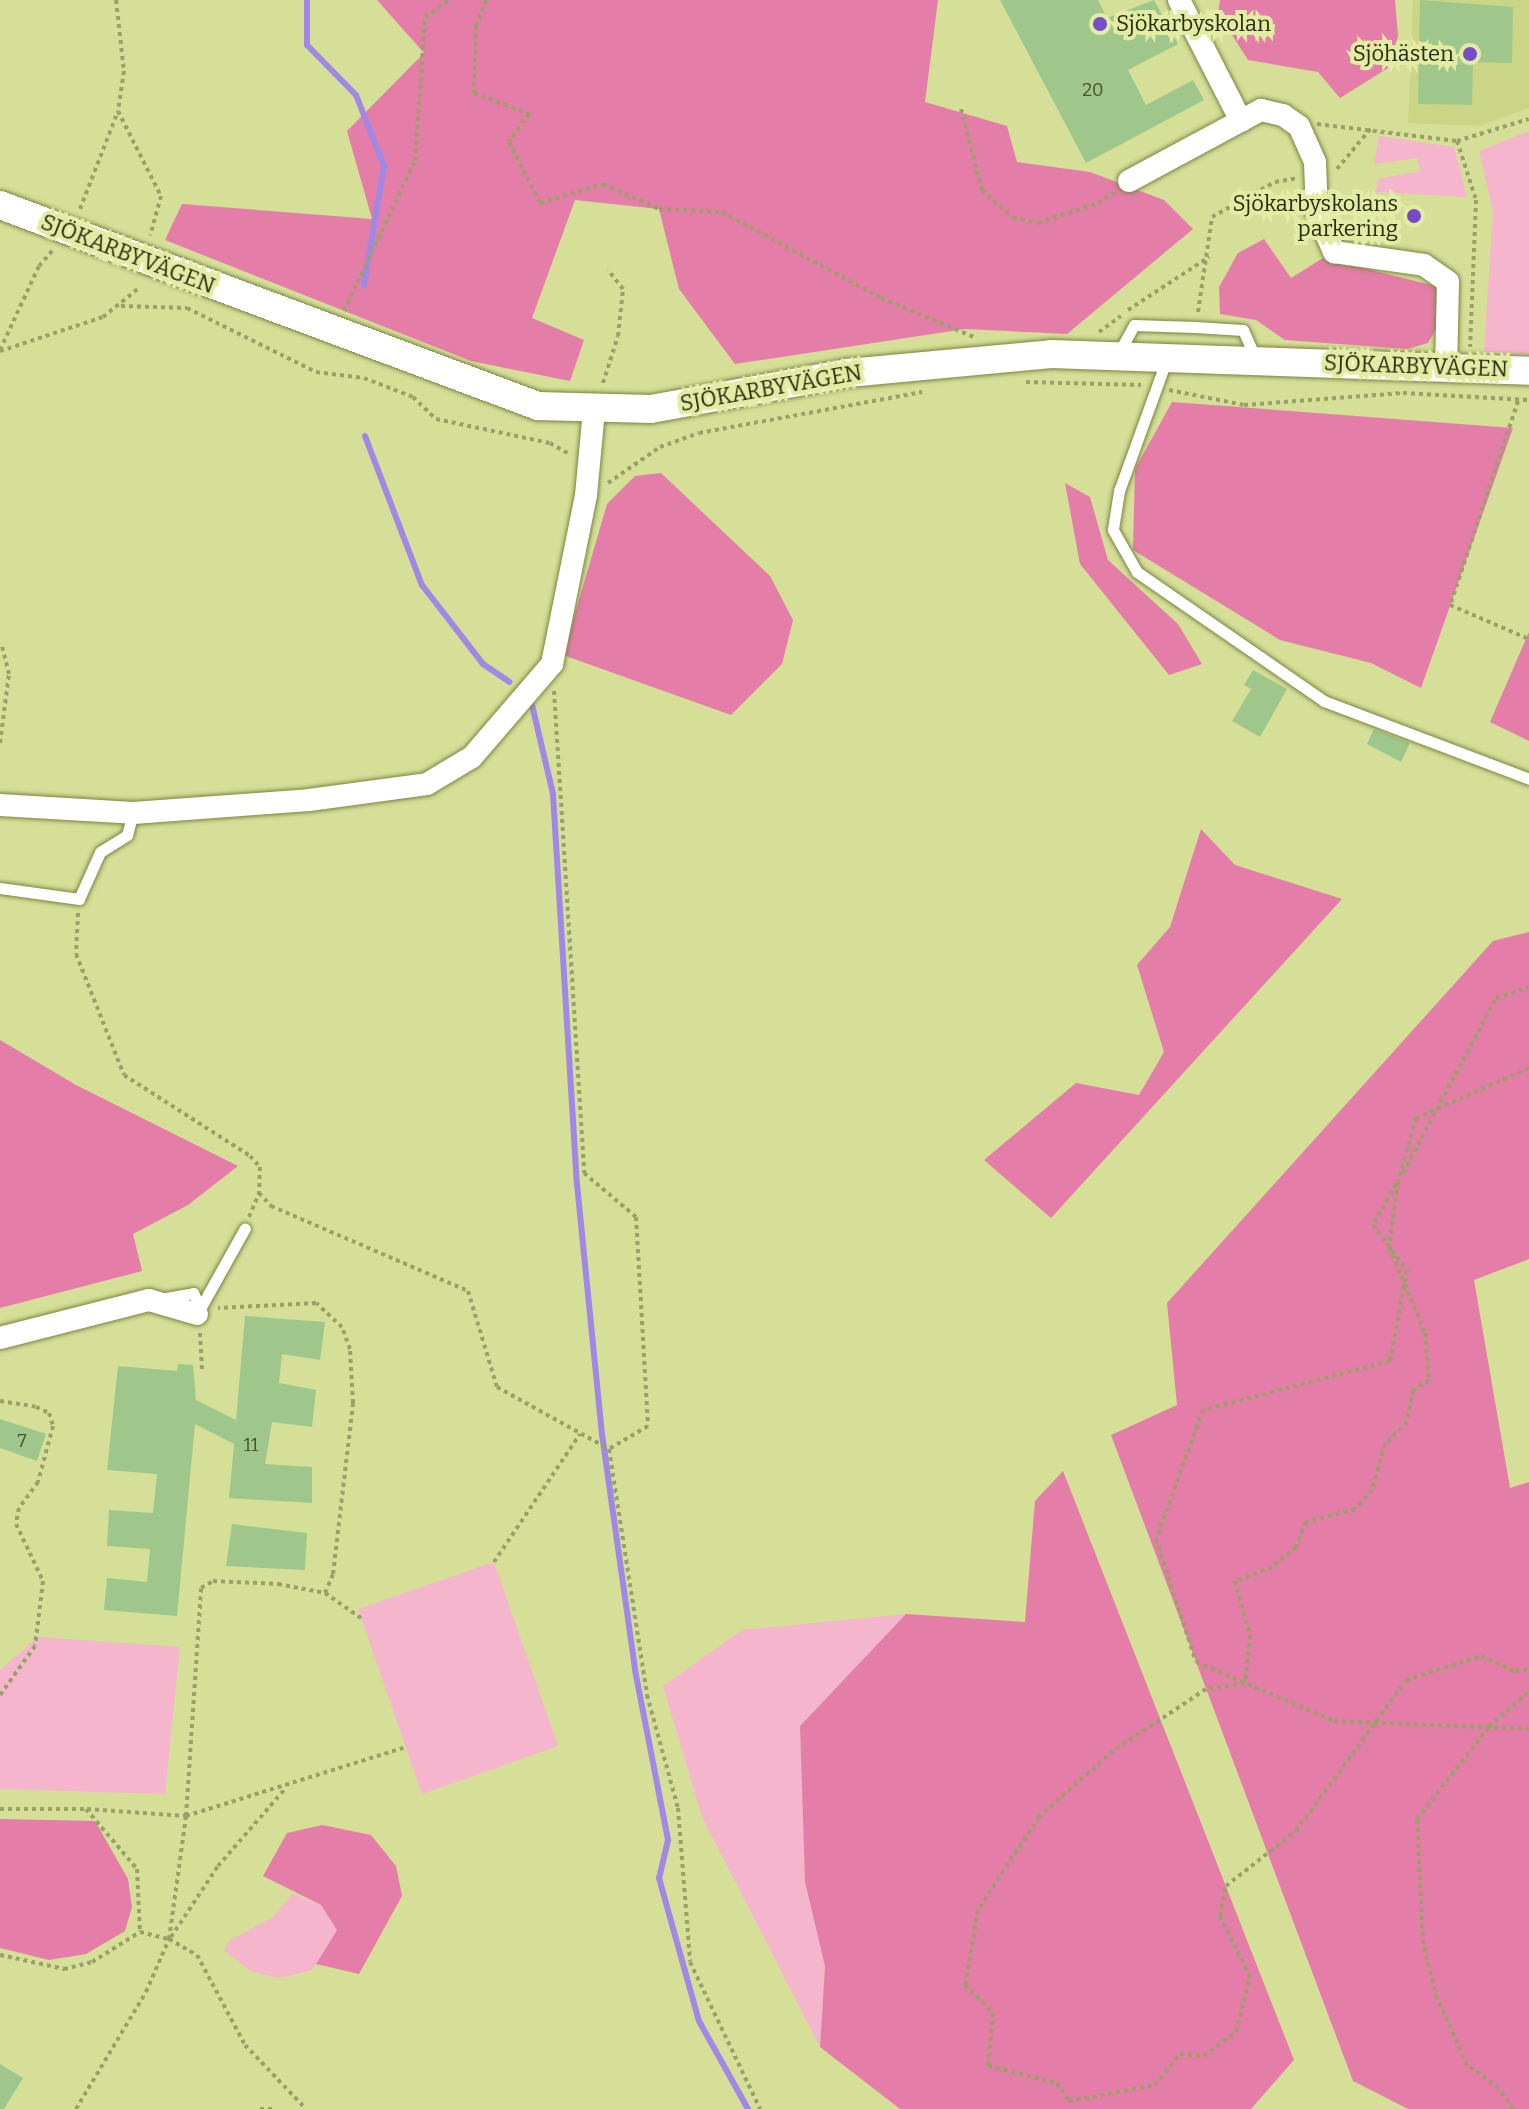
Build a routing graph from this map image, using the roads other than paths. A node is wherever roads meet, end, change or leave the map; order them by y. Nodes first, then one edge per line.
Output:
1 (1179, 0) edge
2 (1241, 121) junction
3 (1129, 181) road end
4 (0, 205) edge
5 (1118, 354) junction
6 (1167, 356) junction
7 (1257, 360) junction
8 (1458, 361) junction
9 (1529, 371) edge
10 (594, 411) junction
11 (1529, 779) edge
12 (0, 805) edge
13 (133, 813) junction
14 (0, 888) edge
15 (245, 1228) road end
16 (197, 1312) joint
17 (0, 1338) edge

1 - 2 street
2 - 3 street
2 - 8 street
4 - 10 street, SJÖKARBYVÄGEN
5 - 6 street, SJÖKARBYVÄGEN
5 - 7 lane
5 - 10 street, SJÖKARBYVÄGEN
6 - 7 street, SJÖKARBYVÄGEN
6 - 11 lane
7 - 8 street, SJÖKARBYVÄGEN
8 - 9 street, SJÖKARBYVÄGEN
10 - 13 street
12 - 13 street
13 - 14 lane
15 - 16 lane
16 - 17 street

